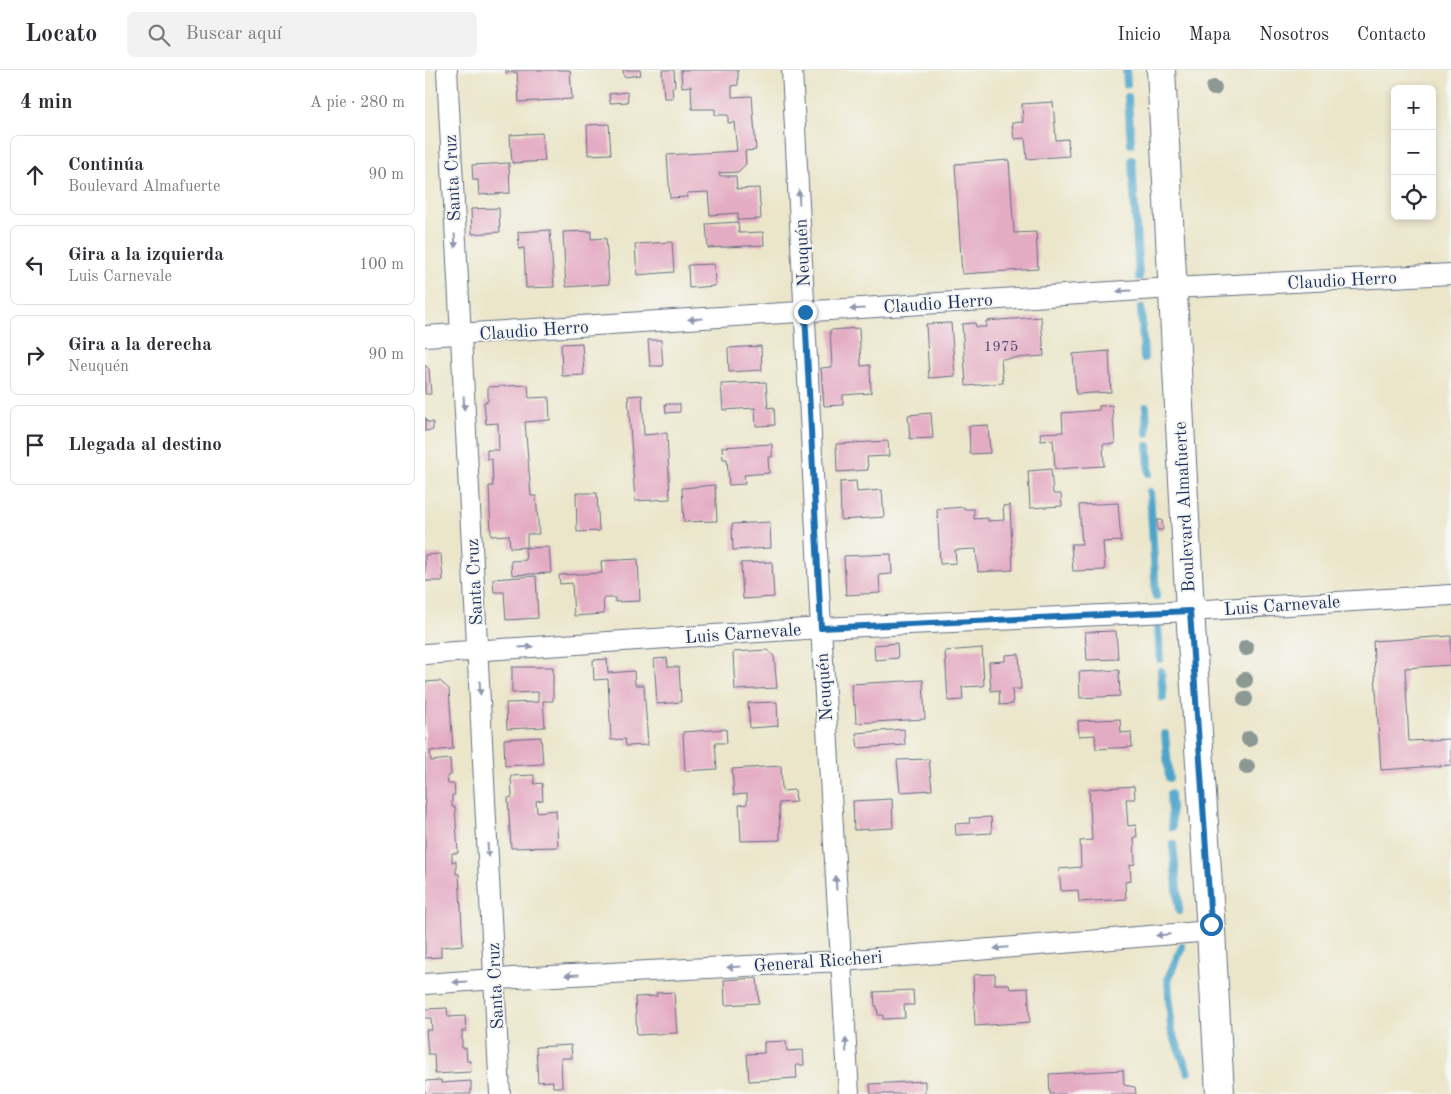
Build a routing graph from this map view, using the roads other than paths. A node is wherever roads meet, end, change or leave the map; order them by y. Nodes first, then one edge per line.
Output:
1 (447, 70) edge
2 (792, 70) edge
3 (1161, 70) edge
4 (1451, 274) edge
5 (1172, 288) junction
6 (805, 312) junction
7 (460, 335) junction
8 (425, 336) edge
9 (1451, 595) edge
10 (1190, 611) junction
11 (821, 628) junction
12 (478, 650) junction
13 (425, 654) edge
14 (1211, 931) junction
15 (841, 961) junction
16 (495, 979) junction
17 (425, 984) edge
18 (500, 1094) edge
19 (849, 1094) edge
20 (1220, 1094) edge

1 -> 7 street, Santa Cruz
6 -> 2 street, Neuquén
3 - 5 main road, Boulevard Almafuerte
4 - 5 street, Claudio Herro
5 -> 6 street, Claudio Herro
5 - 10 main road, Boulevard Almafuerte
6 -> 7 street, Claudio Herro
6 - 11 street, Neuquén
7 - 8 street, Claudio Herro
7 -> 12 street, Santa Cruz
9 - 10 street, Luis Carnevale
10 - 11 street, Luis Carnevale
10 - 14 main road, Boulevard Almafuerte
12 -> 11 street, Luis Carnevale
15 -> 11 street, Neuquén
12 - 13 street, Luis Carnevale
12 -> 16 street, Santa Cruz
14 -> 15 street, General Riccheri
14 - 20 main road, Boulevard Almafuerte
15 -> 16 street, General Riccheri
19 -> 15 street, Neuquén
16 -> 17 street, General Riccheri
16 - 18 street, Santa Cruz

